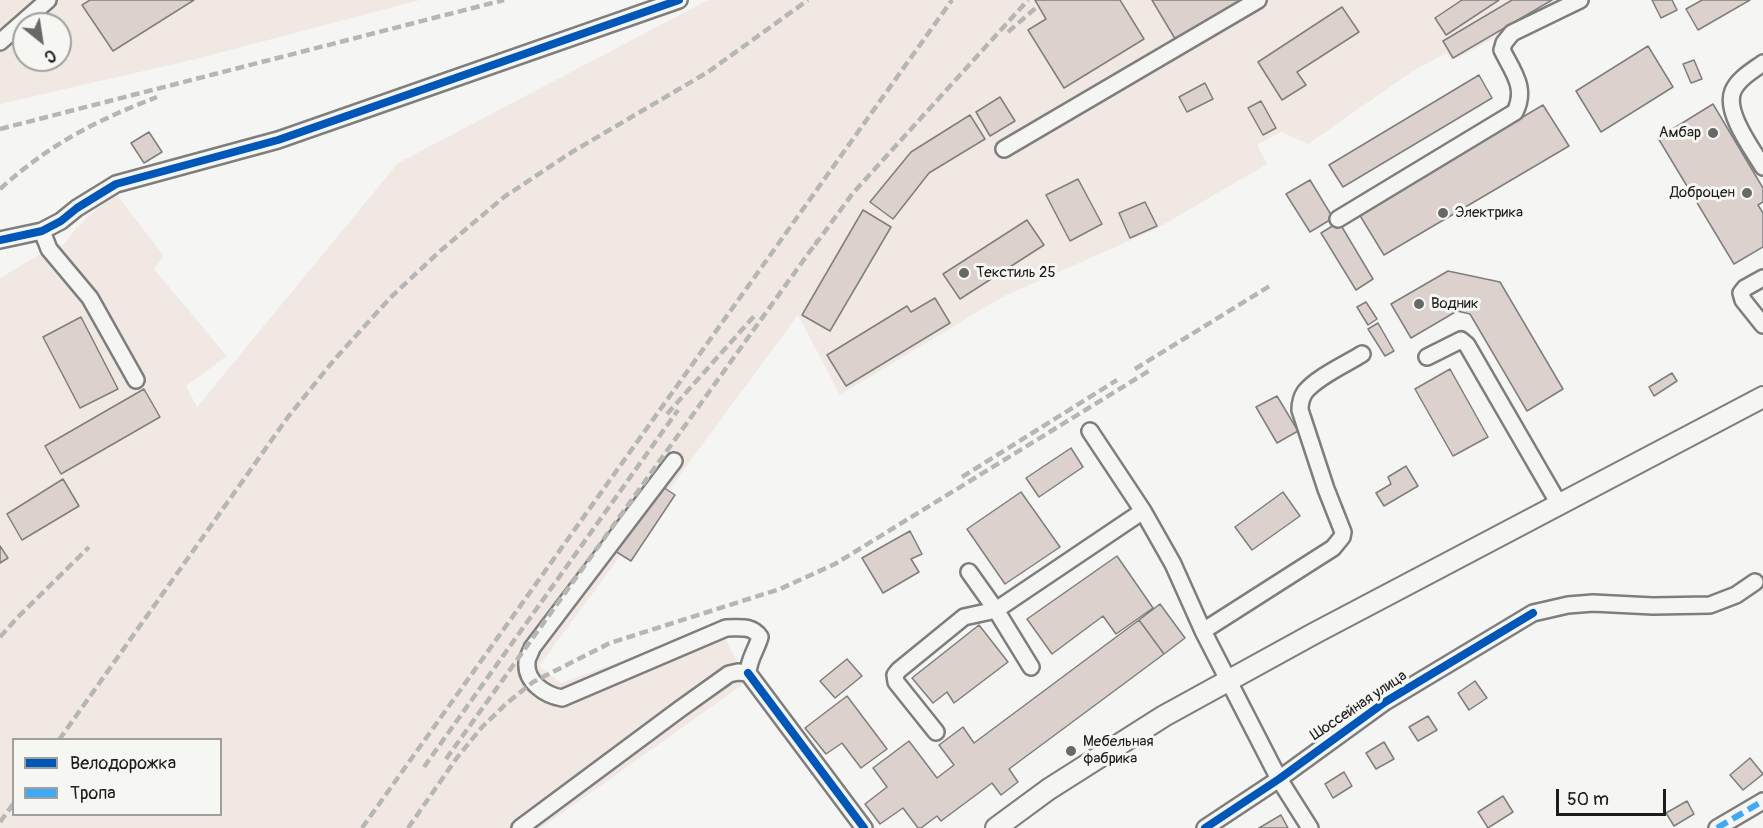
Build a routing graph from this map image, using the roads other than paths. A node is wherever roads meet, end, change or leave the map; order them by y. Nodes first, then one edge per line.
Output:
1 (48, 0) edge
2 (679, 0) edge
3 (1258, 0) edge
4 (1580, 0) edge
5 (0, 42) edge
6 (1763, 63) edge
7 (1004, 149) dead end
8 (1763, 167) edge
9 (1338, 219) dead end
10 (42, 231) junction
11 (0, 240) edge
12 (1763, 278) edge
13 (1763, 325) edge
14 (1362, 354) dead end
15 (1427, 357) dead end
16 (136, 380) dead end
17 (1763, 397) edge
18 (1089, 430) dead end
19 (674, 461) dead end
20 (1559, 504) junction
21 (1143, 511) junction
22 (969, 572) dead end
23 (1755, 582) dead end
24 (996, 610) junction
25 (1203, 632) junction
26 (1031, 667) dead end
27 (748, 673) junction
28 (1227, 680) junction
29 (936, 732) dead end
30 (1279, 778) junction
31 (1763, 801) edge
32 (520, 828) edge
33 (864, 828) edge
34 (996, 828) edge
35 (1205, 828) edge
36 (1310, 828) edge
37 (1717, 828) edge

1 - 5 street
2 - 10 street
3 - 7 street
4 - 9 street
6 - 8 street
10 - 11 street
10 - 16 street
12 - 13 street
14 - 25 street
15 - 20 street
17 - 20 main road
18 - 21 street
19 - 27 street
20 - 28 main road
21 - 24 street
21 - 25 street
22 - 24 street
23 - 30 street, Шоссейная улица
24 - 26 street
24 - 29 street
25 - 28 street
27 - 32 street
27 - 33 street
28 - 30 street
28 - 34 main road
30 - 35 street, Шоссейная улица
30 - 36 street
31 - 37 street

